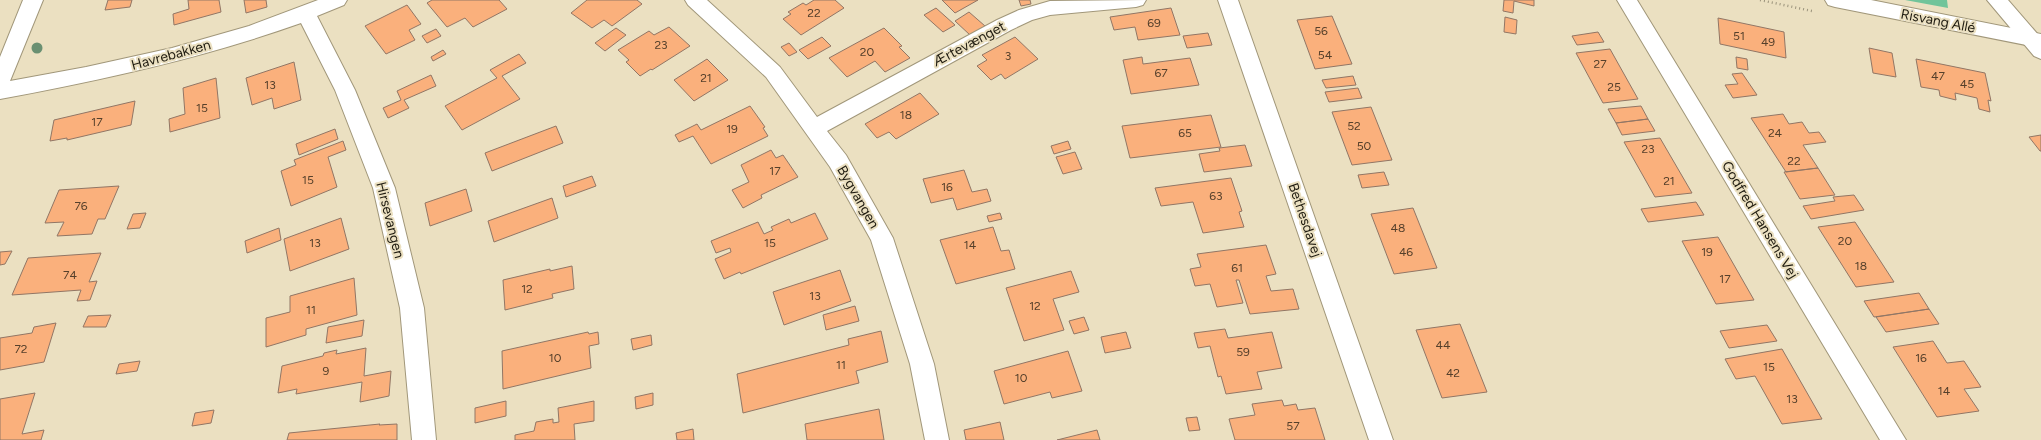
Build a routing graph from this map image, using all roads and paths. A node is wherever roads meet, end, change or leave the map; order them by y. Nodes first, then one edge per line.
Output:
1 (33, 0) edge
2 (337, 0) edge
3 (695, 0) edge
4 (1136, 0) edge
5 (1228, 0) edge
6 (1627, 0) edge
7 (1835, 0) edge
8 (1997, 0) edge
9 (306, 14) junction
10 (2037, 44) edge
11 (0, 82) edge
12 (0, 91) edge
13 (814, 128) junction
14 (424, 440) edge
15 (937, 440) edge
16 (1381, 440) edge
17 (1894, 440) edge

1 - 11 street
2 - 9 street, Havrebakken
3 - 13 street, Bygvangen
4 - 13 street, Ærtevænget
5 - 16 street, Bethesdavej
6 - 17 street, Godfred Hansens Vej
7 - 10 street, Risvang Allé
8 - 10 street
9 - 12 street, Havrebakken
9 - 14 street, Hirsevangen
13 - 15 street, Bygvangen

